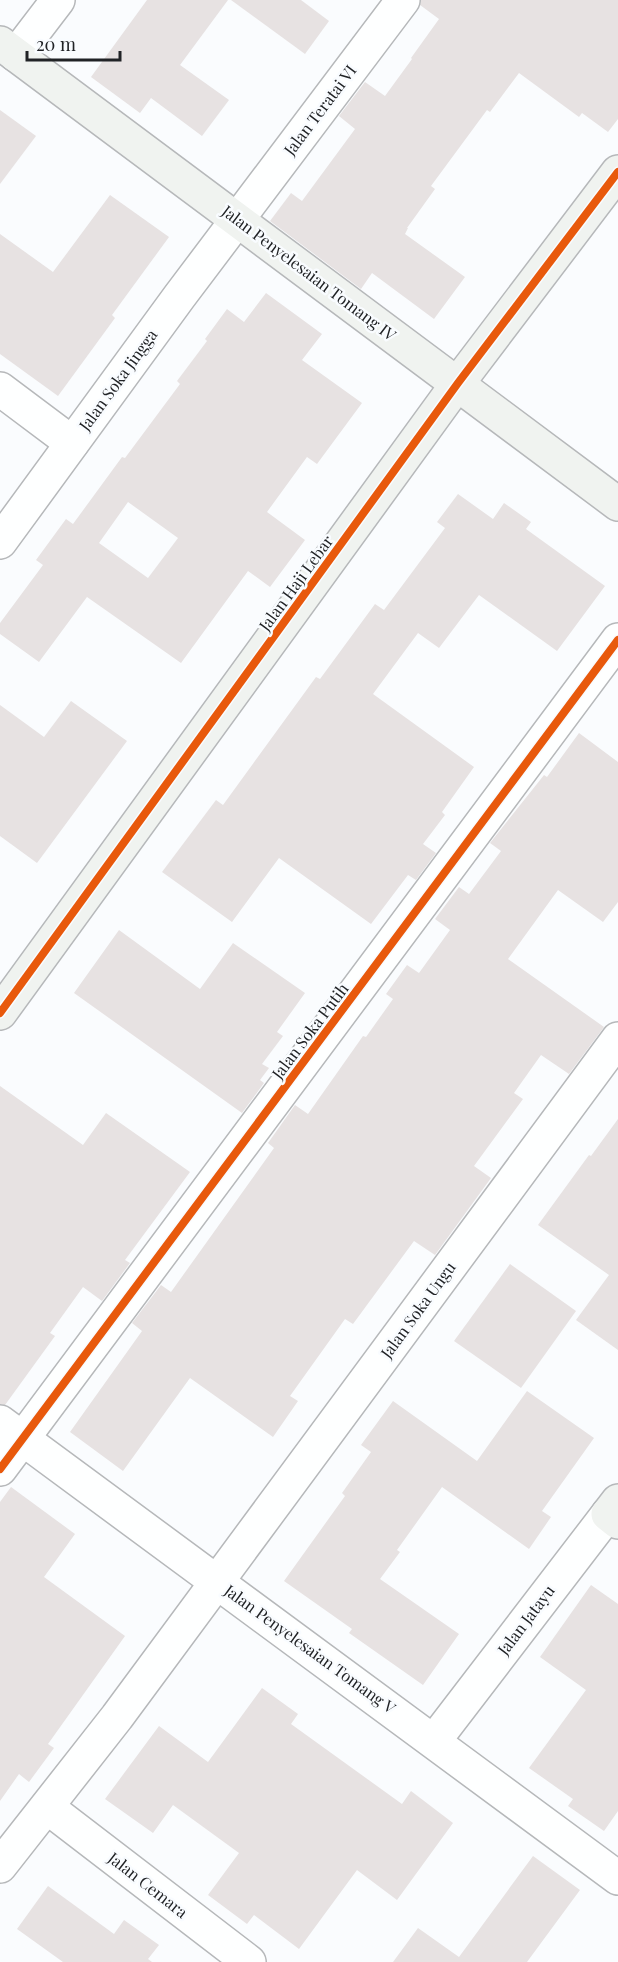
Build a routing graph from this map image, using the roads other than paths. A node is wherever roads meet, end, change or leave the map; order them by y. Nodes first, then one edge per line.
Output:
1 (57, 0) edge
2 (404, 0) edge
3 (8, 49) edge
4 (618, 172) edge
5 (237, 219) junction
6 (458, 383) junction
7 (0, 389) edge
8 (72, 443) junction
9 (618, 504) edge
10 (0, 542) edge
11 (618, 640) edge
12 (0, 1013) edge
13 (618, 1039) edge
14 (12, 1430) edge
15 (0, 1469) edge
16 (615, 1512) edge
17 (217, 1581) junction
18 (434, 1741) junction
19 (47, 1807) junction
20 (0, 1866) edge
21 (618, 1878) edge
22 (237, 1959) edge

1 - 3 street
2 - 5 street, Jalan Teratai VI
3 - 5 street, Jalan Penyelesaian Tomang IV
4 - 6 street, Jalan Haji Lebar
5 - 6 street, Jalan Penyelesaian Tomang IV
5 - 8 street, Jalan Soka Jingga
6 - 9 street, Jalan Penyelesaian Tomang IV
6 - 12 street, Jalan Haji Lebar
7 - 8 street
8 - 10 street, Jalan Soka Jingga
11 - 14 street, Jalan Soka Putih
13 - 17 street, Jalan Soka Ungu
14 - 15 street, Jalan Soka Putih
14 - 17 street, Jalan Penyelesaian Tomang V
16 - 18 street, Jalan Jatayu
17 - 18 street, Jalan Penyelesaian Tomang V
17 - 19 street, Jalan Soka Ungu
18 - 21 street, Jalan Penyelesaian Tomang V
19 - 20 street, Jalan Soka Ungu
19 - 22 street, Jalan Cemara

